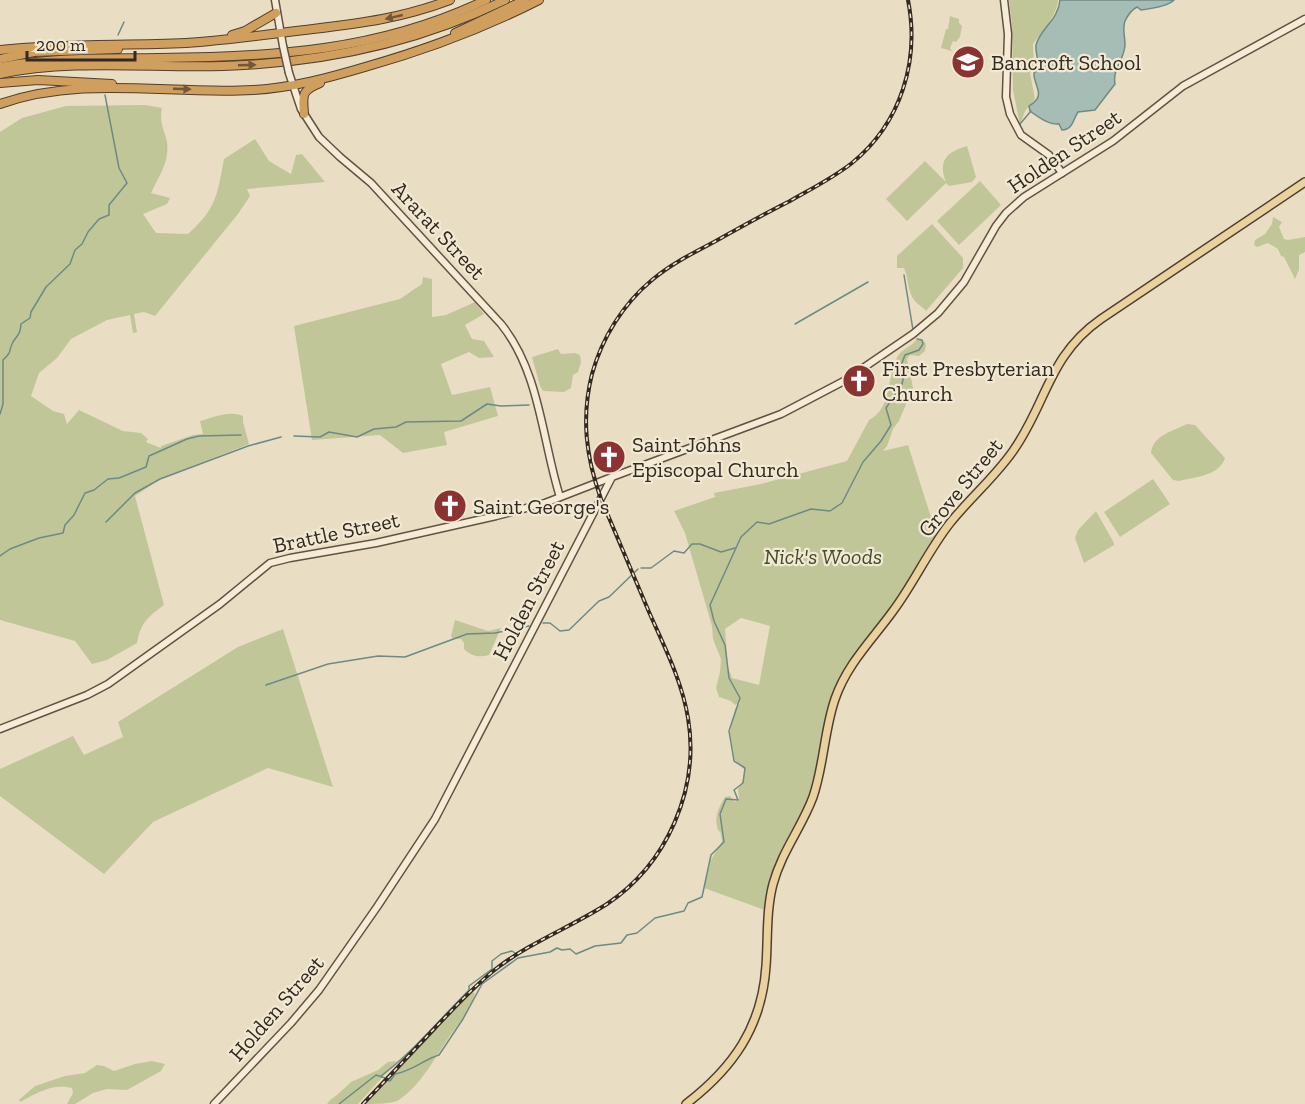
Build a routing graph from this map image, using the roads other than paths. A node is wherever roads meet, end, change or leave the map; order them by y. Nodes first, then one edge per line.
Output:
1 (274, 0) edge
2 (450, 0) edge
3 (486, 0) edge
4 (505, 0) edge
5 (525, 0) edge
6 (538, 0) edge
7 (1004, 0) edge
8 (276, 13) junction
9 (1305, 19) edge
10 (279, 33) junction
11 (206, 41) junction
12 (143, 44) junction
13 (0, 50) edge
14 (0, 58) edge
15 (385, 62) junction
16 (0, 67) edge
17 (0, 74) edge
18 (341, 75) junction
19 (0, 83) edge
20 (292, 85) junction
21 (162, 88) junction
22 (0, 104) edge
23 (304, 114) junction
24 (1062, 173) junction
25 (1305, 182) edge
26 (612, 477) junction
27 (598, 482) junction
28 (603, 495) junction
29 (560, 497) junction
30 (0, 729) edge
31 (214, 1104) edge
32 (686, 1104) edge

1 - 8 main road, Ararat Street
2 -> 10 highway
3 - 16 highway
17 -> 4 highway
5 - 15 highway
6 - 15 highway
7 - 24 main road
8 - 10 main road, Ararat Street
8 - 11 highway
9 - 24 main road, Holden Street
10 - 11 highway
10 - 20 main road, Ararat Street, bridge
11 - 12 highway
12 - 13 highway
12 - 14 highway
15 - 18 highway
18 - 20 highway
18 - 23 highway
19 - 21 highway
21 -> 20 highway
20 - 23 main road, Ararat Street
21 - 22 highway
23 - 29 main road, Ararat Street
24 - 26 main road, Holden Street
25 - 32 main road, Grove Street
26 - 27 main road, Brattle Street
26 - 28 main road, Holden Street
27 - 28 main road
27 - 29 main road, Brattle Street
28 - 31 main road, Holden Street
29 - 30 main road, Brattle Street

